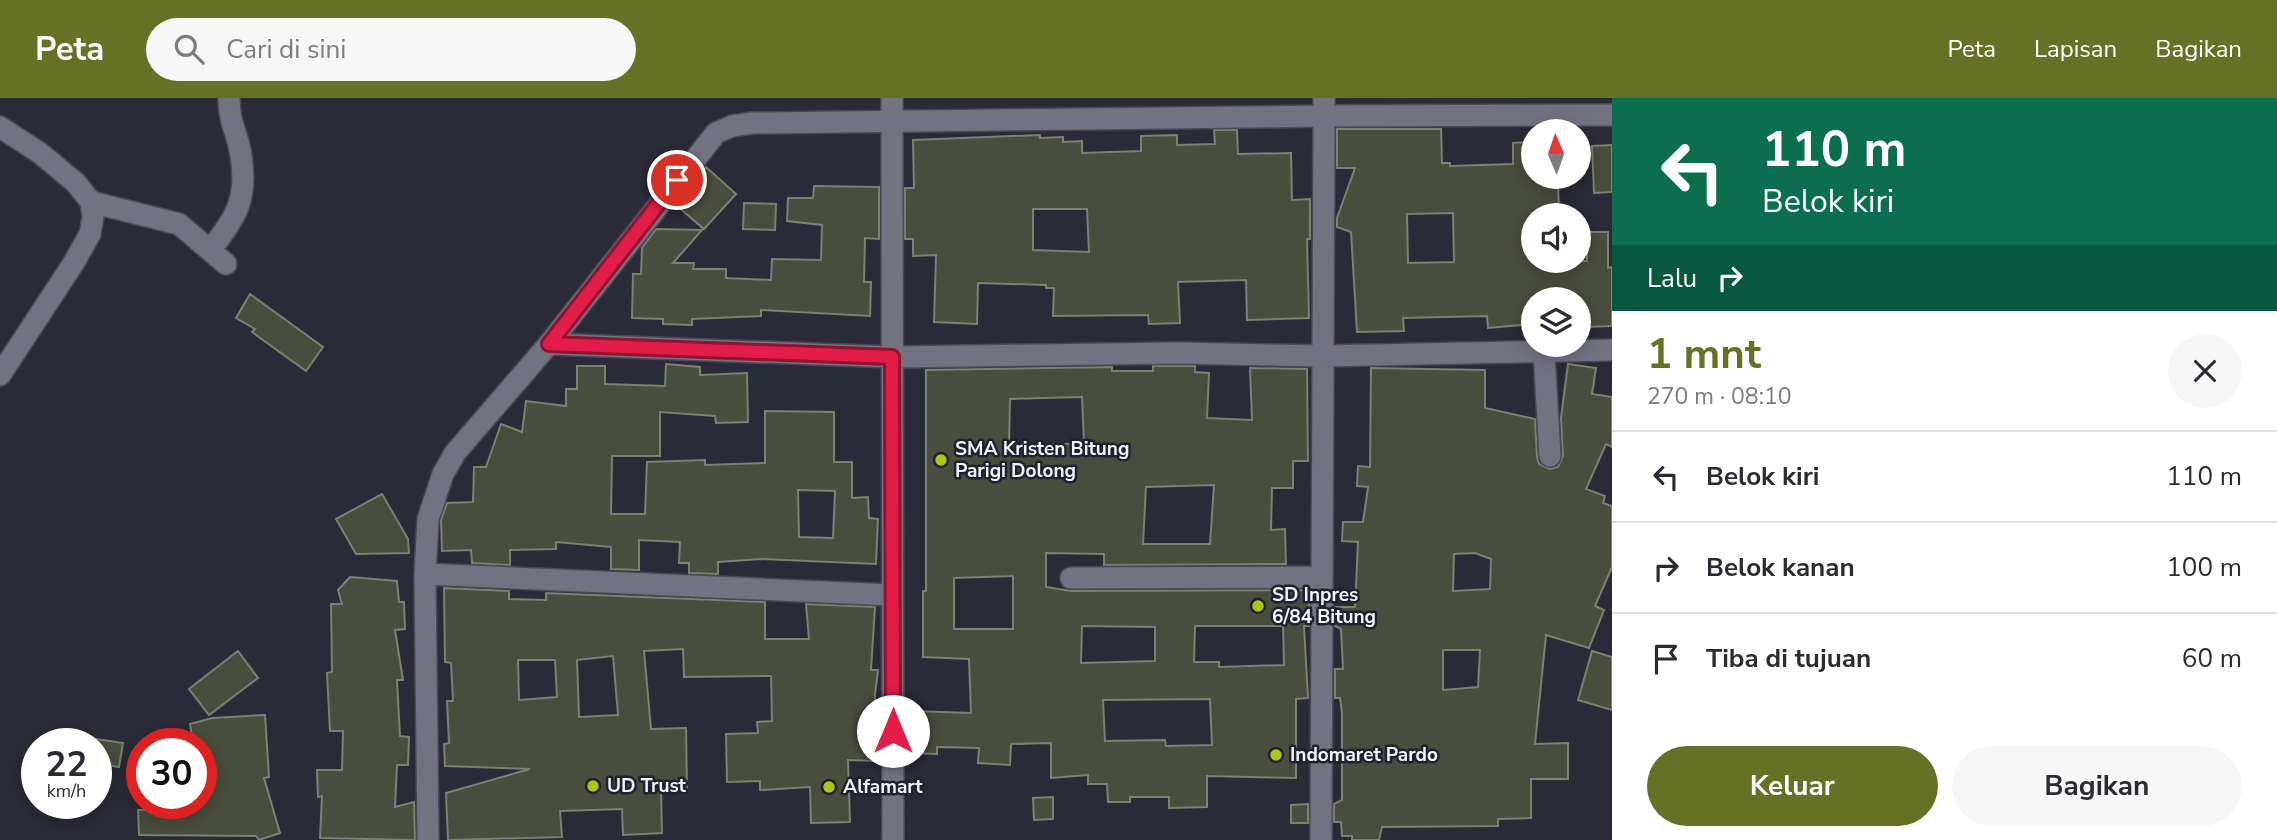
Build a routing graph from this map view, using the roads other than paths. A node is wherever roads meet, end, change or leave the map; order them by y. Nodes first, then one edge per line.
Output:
1 (229, 98) edge
2 (892, 98) edge
3 (1324, 107) edge
4 (1612, 115) edge
5 (892, 120) junction
6 (0, 127) edge
7 (91, 202) junction
8 (549, 344) junction
9 (1612, 350) edge
10 (1591, 351) edge
11 (1521, 353) edge
12 (1323, 356) junction
13 (892, 357) junction
14 (1544, 357) edge
15 (0, 375) edge
16 (1550, 456) dead end
17 (425, 574) junction
18 (1322, 577) junction
19 (1070, 578) dead end
20 (892, 595) junction
21 (428, 840) edge
22 (893, 840) edge
23 (1321, 840) edge

1 - 7 street
2 - 5 street
3 - 4 street
3 - 5 street
3 - 12 street
5 - 8 street
5 - 13 street
6 - 7 street
7 - 15 street
8 - 13 street
8 - 17 street
9 - 10 street
11 - 12 street
12 - 13 street
12 - 18 street
13 - 20 street
14 - 16 street
17 - 20 street
17 - 21 street
18 - 19 street
18 - 23 street
20 - 22 street

